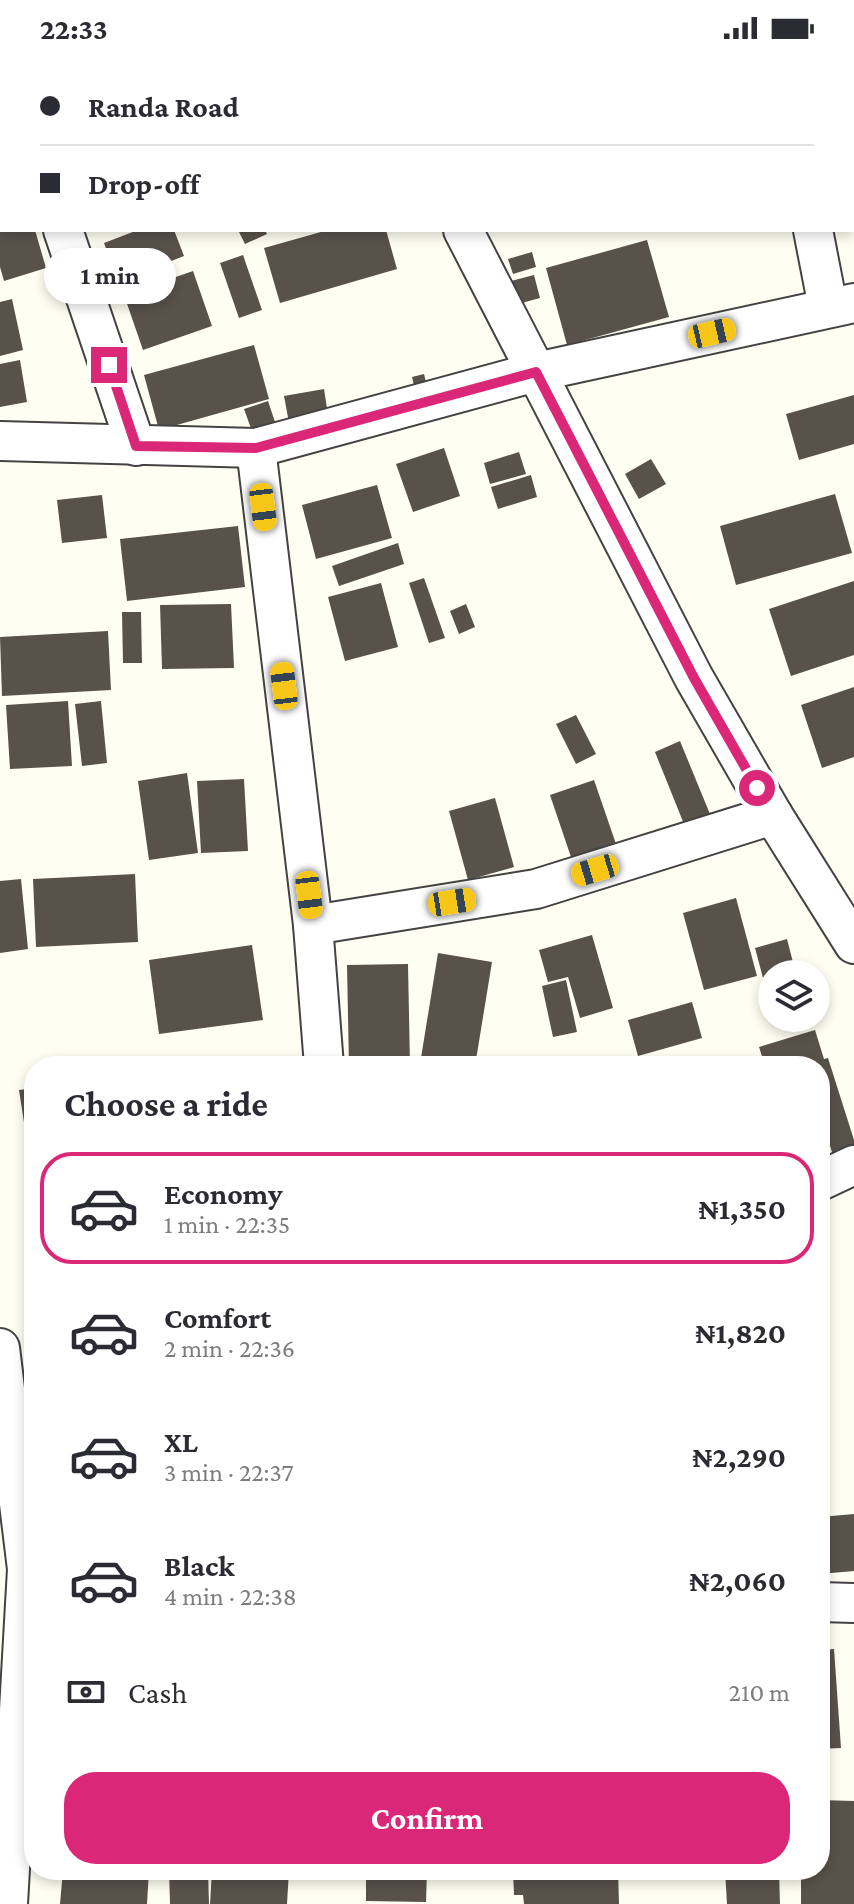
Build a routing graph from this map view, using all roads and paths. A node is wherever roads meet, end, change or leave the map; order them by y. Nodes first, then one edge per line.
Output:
1 (64, 232) edge
2 (464, 232) edge
3 (814, 232) edge
4 (841, 305) edge
5 (536, 372) junction
6 (0, 441) edge
7 (136, 446) junction
8 (256, 448) junction
9 (773, 815) junction
10 (313, 925) junction
11 (854, 944) edge
12 (323, 1056) edge
13 (854, 1165) edge
14 (830, 1176) edge
15 (0, 1348) edge
16 (24, 1519) edge
17 (830, 1602) edge
18 (854, 1603) edge
19 (24, 1671) edge
20 (8, 1904) edge

1 - 7 street
2 - 5 street
3 - 4 street
4 - 5 street
5 - 8 street
5 - 9 street
6 - 7 street
7 - 8 street
8 - 10 street
9 - 10 street
9 - 11 street
10 - 12 street
13 - 14 street
15 - 16 street
17 - 18 street
19 - 20 street

